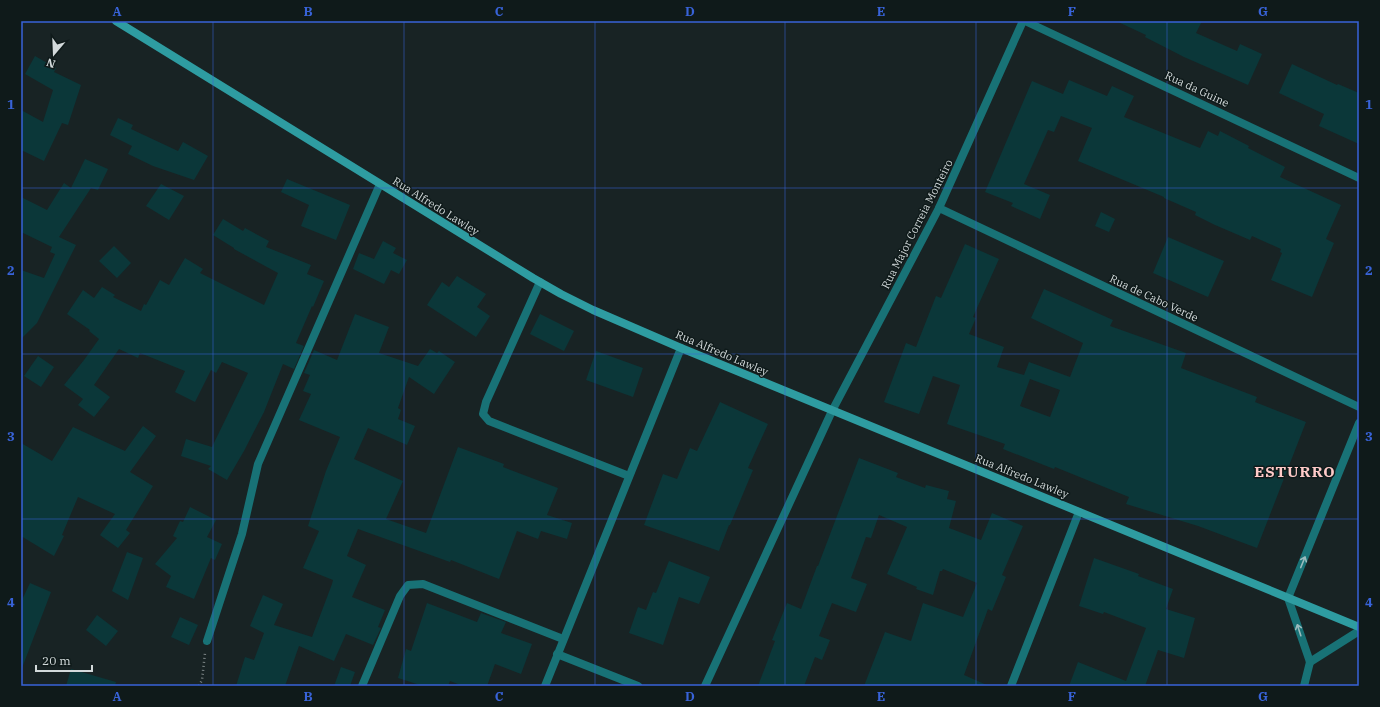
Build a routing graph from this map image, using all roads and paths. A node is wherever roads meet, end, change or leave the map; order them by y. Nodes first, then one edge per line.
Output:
1 (116, 21) edge
2 (1024, 21) edge
3 (1359, 178) edge
4 (380, 184) junction
5 (939, 208) junction
6 (540, 282) junction
7 (681, 348) junction
8 (1359, 407) edge
9 (832, 411) junction
10 (1359, 422) edge
11 (629, 476) junction
12 (1079, 512) junction
13 (1288, 598) junction
14 (1359, 627) edge
15 (1359, 631) edge
16 (563, 639) junction
17 (207, 641) joint
18 (557, 654) junction
19 (1310, 662) junction
20 (199, 686) edge
21 (362, 686) edge
22 (545, 686) edge
23 (638, 686) edge
24 (705, 686) edge
25 (1011, 686) edge
26 (1304, 686) edge

1 - 4 main road, Rua Alfredo Lawley
2 - 3 street, Rua da Guine
2 - 5 street, Rua Major Correia Monteiro
4 - 6 main road, Rua Alfredo Lawley
4 - 17 street
5 - 8 street, Rua de Cabo Verde
5 - 9 street, Rua Major Correia Monteiro
6 - 7 main road, Rua Alfredo Lawley
6 - 11 street
7 - 9 main road, Rua Alfredo Lawley
7 - 11 street
9 - 12 main road, Rua Alfredo Lawley
9 - 24 street, Rua Major Correia Monteiro
13 -> 10 street
11 - 16 street
12 - 13 main road, Rua Alfredo Lawley
12 - 25 street
13 - 14 main road, Rua Alfredo Lawley
19 -> 13 street
15 - 19 street
16 - 18 street
16 - 21 street
17 - 20 path
18 - 22 street
18 - 23 street
19 - 26 street

